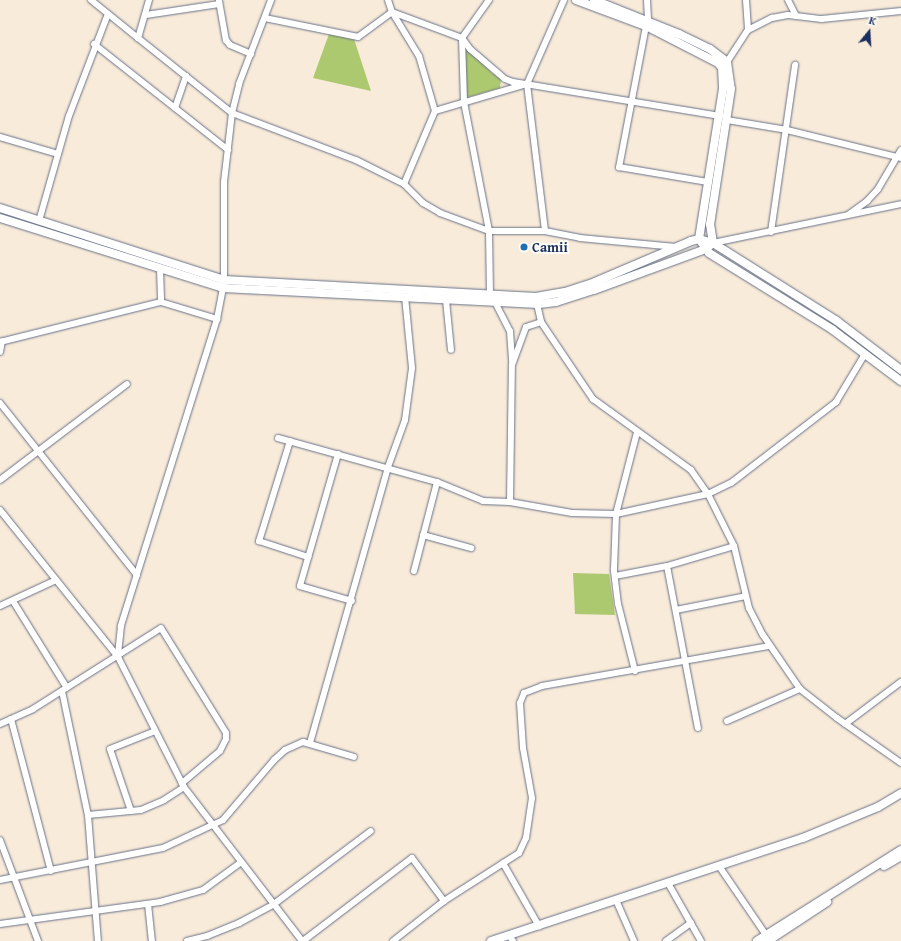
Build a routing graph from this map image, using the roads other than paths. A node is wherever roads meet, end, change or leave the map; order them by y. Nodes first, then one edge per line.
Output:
1 (91, 0) edge
2 (149, 0) edge
3 (270, 0) edge
4 (388, 0) edge
5 (489, 0) edge
6 (564, 0) edge
7 (576, 0) edge
8 (594, 0) edge
9 (647, 0) edge
10 (746, 0) edge
11 (788, 0) edge
12 (219, 2) edge
13 (901, 11) edge
14 (392, 12) junction
15 (108, 14) junction
16 (146, 15) junction
17 (796, 16) junction
18 (265, 18) junction
19 (647, 23) junction
20 (748, 30) junction
21 (138, 38) junction
22 (462, 38) junction
23 (94, 44) junction
24 (251, 54) junction
25 (723, 64) junction
26 (795, 65) dead end
27 (186, 76) junction
28 (527, 84) junction
29 (464, 102) junction
30 (631, 102) junction
31 (175, 108) junction
32 (434, 111) junction
33 (232, 113) junction
34 (723, 118) junction
35 (787, 130) junction
36 (0, 137) edge
37 (228, 150) junction
38 (901, 150) edge
39 (58, 154) junction
40 (899, 158) edge
41 (708, 182) junction
42 (404, 184) junction
43 (709, 198) junction
44 (901, 204) edge
45 (0, 208) edge
46 (846, 216) junction
47 (0, 218) edge
48 (39, 221) junction
49 (489, 231) junction
50 (545, 231) junction
51 (771, 232) junction
52 (699, 239) junction
53 (713, 242) junction
54 (678, 247) junction
55 (706, 249) junction
56 (160, 269) junction
57 (223, 284) junction
58 (490, 294) junction
59 (405, 297) junction
60 (446, 300) junction
61 (161, 302) junction
62 (495, 302) junction
63 (537, 304) junction
64 (217, 319) junction
65 (540, 322) junction
66 (1, 342) edge
67 (451, 350) dead end
68 (0, 352) edge
69 (865, 354) junction
70 (512, 365) junction
71 (901, 370) edge
72 (901, 380) edge
73 (127, 384) dead end
74 (0, 403) edge
75 (636, 432) junction
76 (278, 438) dead end
77 (290, 441) junction
78 (39, 452) junction
79 (338, 454) junction
80 (388, 467) junction
81 (0, 480) edge
82 (437, 482) junction
83 (708, 494) junction
84 (510, 502) junction
85 (0, 510) edge
86 (616, 514) junction
87 (423, 535) junction
88 (734, 546) junction
89 (471, 548) dead end
90 (308, 557) junction
91 (667, 566) junction
92 (414, 571) dead end
93 (137, 575) junction
94 (615, 576) junction
95 (54, 581) junction
96 (746, 596) junction
97 (14, 601) junction
98 (352, 601) junction
99 (0, 606) edge
100 (676, 610) junction
101 (770, 646) junction
102 (118, 657) junction
103 (686, 662) junction
104 (635, 671) junction
105 (901, 682) edge
106 (65, 689) junction
107 (800, 689) junction
108 (11, 719) junction
109 (727, 721) dead end
110 (0, 724) edge
111 (845, 724) junction
112 (698, 728) dead end
113 (155, 731) junction
114 (310, 744) junction
115 (354, 757) dead end
116 (901, 763) edge
117 (183, 785) junction
118 (901, 793) edge
119 (131, 811) junction
120 (88, 815) junction
121 (214, 825) junction
122 (371, 831) dead end
123 (0, 840) edge
124 (901, 850) edge
125 (901, 856) edge
126 (240, 863) junction
127 (91, 864) junction
128 (503, 864) junction
129 (719, 866) junction
130 (51, 871) junction
131 (14, 877) junction
132 (0, 880) edge
133 (668, 883) junction
134 (616, 900) junction
135 (444, 901) junction
136 (148, 904) junction
137 (274, 904) junction
138 (97, 910) junction
139 (32, 921) junction
140 (691, 923) junction
141 (0, 924) edge
142 (539, 926) junction
143 (511, 938) edge
144 (767, 938) edge
145 (208, 939) edge
146 (38, 941) edge
147 (98, 941) edge
148 (152, 941) edge
149 (187, 941) edge
150 (303, 941) edge
151 (393, 941) edge
152 (492, 941) edge
153 (634, 941) edge
154 (666, 941) edge
155 (701, 941) edge
156 (757, 941) edge

1 - 15 street
2 - 16 street
3 - 18 street
4 - 14 street
5 - 22 street
6 - 28 street
7 - 19 street
8 - 19 street
9 - 19 street
10 - 20 street
11 - 17 street
12 - 16 street
12 - 24 street
13 - 17 street
14 - 18 street
14 - 22 street
14 - 32 street
15 - 21 street
15 - 23 street
16 - 21 street
17 - 20 street
18 - 24 street
19 - 25 street
19 - 30 street
20 - 25 street
21 - 27 street
22 - 28 street
22 - 29 street
23 - 31 street
23 - 39 street
24 - 33 street
25 - 34 street
26 - 35 street
27 - 31 street
27 - 33 street
28 - 29 street
28 - 30 street
28 - 50 street
29 - 32 street
29 - 49 street
30 - 34 street
30 - 41 street
31 - 37 street
32 - 42 street
33 - 37 street
33 - 42 street
34 - 35 street
34 - 41 street
34 - 43 street
35 - 40 street
35 - 51 street
36 - 39 street
37 - 57 street
38 - 40 street
39 - 48 street
40 - 46 street
41 - 43 street
42 - 49 street
43 - 52 street
43 - 53 street
44 - 46 street
45 - 48 street
46 - 51 street
47 - 56 street
48 - 57 street
49 - 50 street
49 - 58 street
50 - 54 street
51 - 53 street
52 - 53 street
52 - 54 street
52 - 55 street
53 - 55 street
53 - 71 street
54 - 58 street
55 - 63 street
55 - 69 street
56 - 57 street
56 - 61 street
57 - 58 street
57 - 59 street
57 - 64 street
58 - 62 street
59 - 60 street
59 - 80 street
60 - 62 street
60 - 67 street
61 - 64 street
61 - 66 street
62 - 63 street
62 - 70 street
63 - 65 street
64 - 93 street
65 - 70 street
65 - 75 street
66 - 68 street
69 - 72 street
69 - 83 street
70 - 84 street
73 - 78 street
74 - 78 street
75 - 83 street
75 - 86 street
76 - 77 street
77 - 79 street
77 - 90 street
78 - 81 street
78 - 93 street
79 - 80 street
79 - 90 street
80 - 82 street
80 - 98 street
82 - 84 street
82 - 87 street
83 - 86 street
83 - 88 street
84 - 86 street
85 - 95 street
86 - 94 street
87 - 89 street
87 - 92 street
88 - 91 street
88 - 96 street
90 - 98 street
91 - 94 street
91 - 100 street
93 - 102 street
94 - 104 street
95 - 97 street
95 - 102 street
96 - 100 street
96 - 101 street
97 - 99 street
97 - 106 street
98 - 114 street
100 - 103 street
101 - 103 street
101 - 107 street
102 - 106 street
102 - 113 street
102 - 117 street
103 - 104 street
103 - 112 street
104 - 128 street
105 - 111 street
106 - 108 street
106 - 120 street
107 - 109 street
107 - 111 street
108 - 110 street
108 - 130 street
111 - 116 street
113 - 117 street
113 - 119 street
114 - 115 street
114 - 121 street
117 - 119 street
117 - 121 street
118 - 129 street
119 - 120 street
120 - 127 street
121 - 126 street
121 - 127 street
122 - 137 street
123 - 131 street
124 - 144 street
125 - 144 street
126 - 136 street
126 - 137 street
127 - 130 street
127 - 138 street
128 - 135 street
128 - 142 street
129 - 133 street
129 - 144 street
130 - 131 street
131 - 132 street
131 - 139 street
133 - 134 street
133 - 140 street
134 - 142 street
134 - 153 street
135 - 150 street
135 - 151 street
136 - 138 street
136 - 148 street
137 - 145 street
137 - 150 street
138 - 139 street
138 - 147 street
139 - 141 street
139 - 146 street
140 - 154 street
140 - 155 street
142 - 143 street
143 - 152 street
144 - 156 street
145 - 149 street

